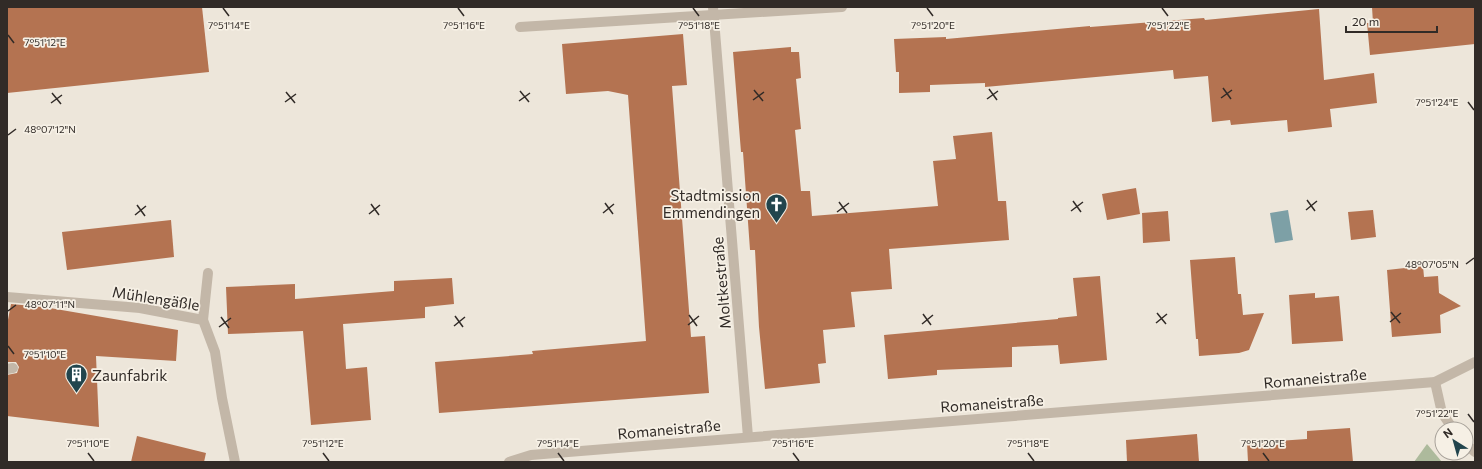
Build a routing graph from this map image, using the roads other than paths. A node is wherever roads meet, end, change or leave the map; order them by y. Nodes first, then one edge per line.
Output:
1 (842, 7) edge
2 (713, 12) edge
3 (520, 27) dead end
4 (208, 273) dead end
5 (7, 297) edge
6 (203, 320) junction
7 (1475, 362) edge
8 (1435, 382) junction
9 (1448, 421) edge
10 (748, 437) junction
11 (235, 462) edge
12 (508, 462) edge

1 - 2 street
2 - 3 street
2 - 10 street, Moltkestraße
4 - 6 street
5 - 6 street, Mühlengäßle
6 - 11 street, Mühlengäßle
7 - 8 street, Romaneistraße
8 - 9 street
8 - 10 street, Romaneistraße
10 - 12 street, Romaneistraße

